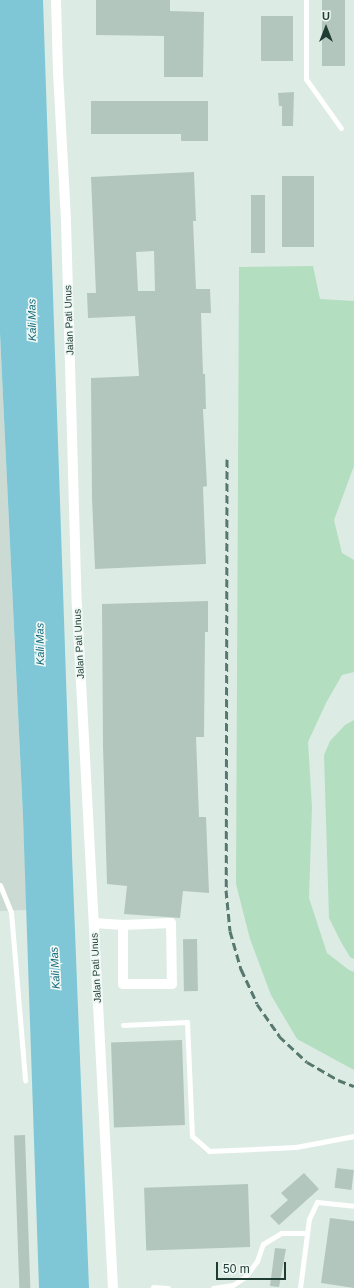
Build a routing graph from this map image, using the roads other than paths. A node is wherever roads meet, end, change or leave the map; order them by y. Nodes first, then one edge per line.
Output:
1 (56, 0) edge
2 (306, 0) edge
3 (341, 128) dead end
4 (0, 885) edge
5 (94, 923) junction
6 (123, 924) junction
7 (123, 1025) dead end
8 (25, 1080) dead end
9 (354, 1136) edge
10 (354, 1206) edge
11 (307, 1234) junction
12 (153, 1287) edge
13 (113, 1288) edge
14 (168, 1288) edge
15 (213, 1288) edge
16 (300, 1288) edge

1 - 5 street, Jalan Pati Unus
2 - 3 lane
4 - 8 lane
5 - 6 street
5 - 13 street, Jalan Pati Unus
6 - 6 street
7 - 9 lane
10 - 11 lane
11 - 15 lane
11 - 16 lane
12 - 14 lane

